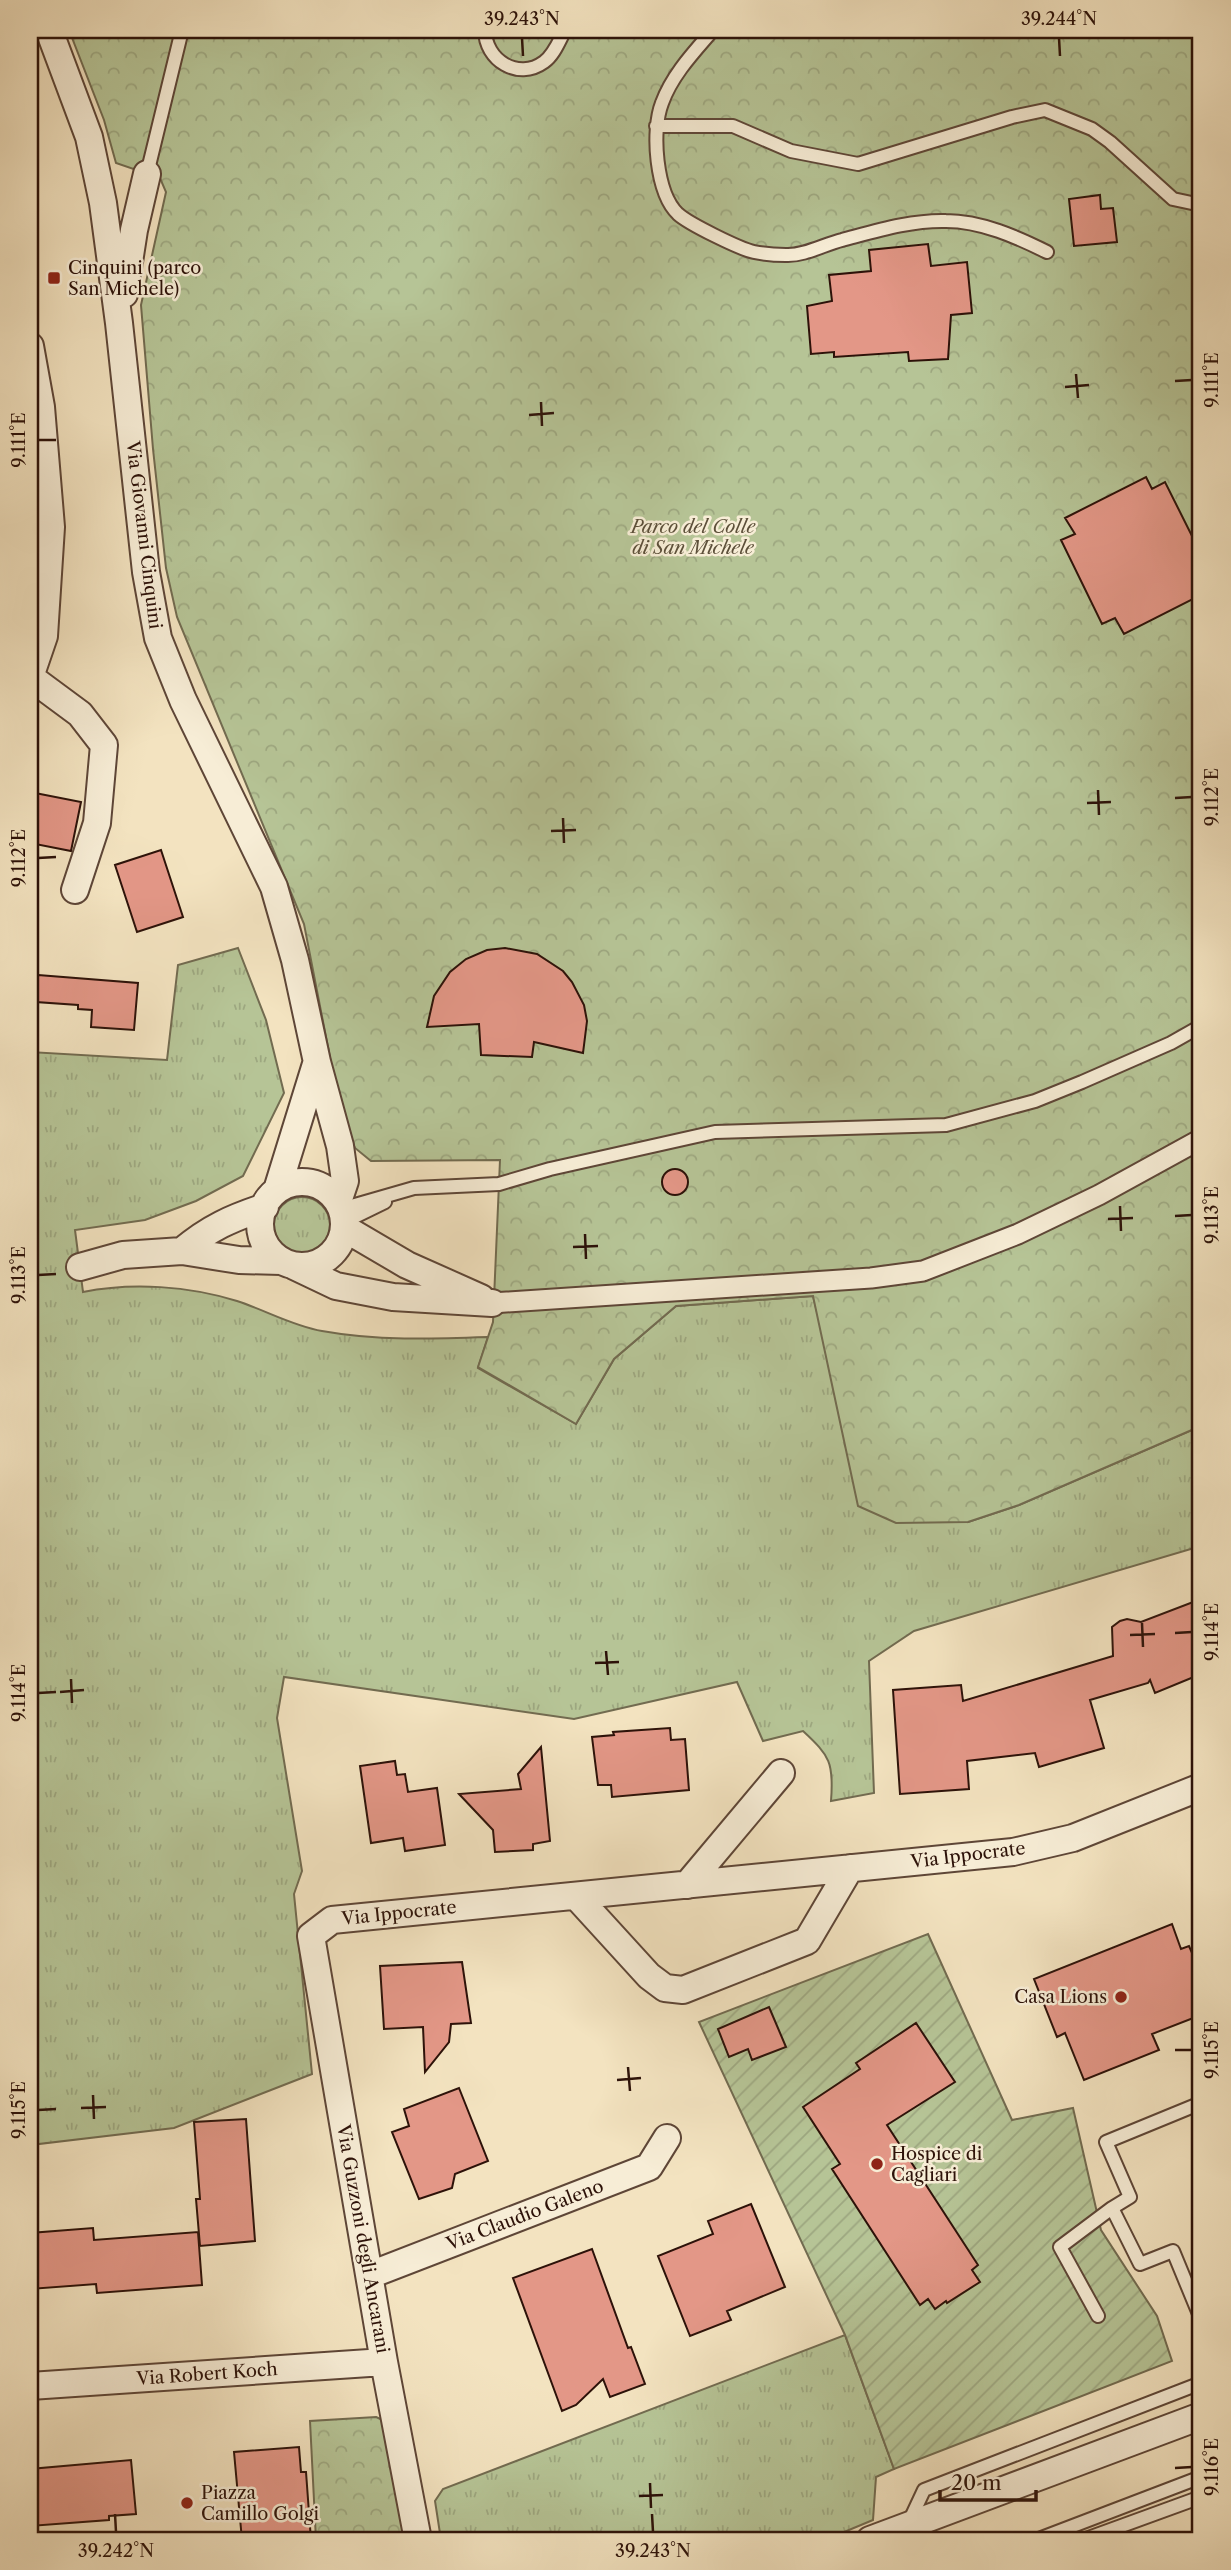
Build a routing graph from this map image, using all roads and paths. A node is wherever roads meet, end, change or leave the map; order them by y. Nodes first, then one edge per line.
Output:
1 (49, 30) edge
2 (182, 30) edge
3 (485, 30) edge
4 (565, 30) edge
5 (713, 30) edge
6 (656, 126) junction
7 (147, 173) joint
8 (1201, 205) edge
9 (1047, 252) dead end
10 (119, 323) junction
11 (30, 350) edge
12 (30, 677) edge
13 (75, 890) dead end
14 (1201, 1026) edge
15 (317, 1062) junction
16 (1201, 1139) edge
17 (271, 1198) junction
18 (342, 1215) junction
19 (182, 1251) junction
20 (288, 1263) junction
21 (80, 1267) dead end
22 (492, 1303) junction
23 (781, 1773) dead end
24 (1201, 1787) edge
25 (850, 1868) junction
26 (687, 1885) junction
27 (576, 1896) junction
28 (311, 1936) joint
29 (1201, 2102) edge
30 (667, 2138) dead end
31 (1112, 2208) junction
32 (370, 2275) junction
33 (1201, 2314) edge
34 (1098, 2316) dead end
35 (384, 2362) junction
36 (1201, 2383) edge
37 (30, 2386) edge
38 (1201, 2416) edge
39 (1201, 2477) edge
40 (1201, 2497) edge
41 (907, 2525) junction
42 (418, 2540) edge
43 (870, 2540) edge
44 (1036, 2540) edge
45 (1083, 2540) edge

1 - 10 street, Via Giovanni Cinquini
2 - 7 lane
3 - 4 lane
5 - 6 lane
6 - 8 lane
6 - 9 lane
7 - 10 street
10 - 15 street, Via Giovanni Cinquini
11 - 12 street
12 - 13 street
14 - 18 lane
15 - 17 street, Via Giovanni Cinquini
15 - 18 street, Via Giovanni Cinquini
16 - 22 street
17 - 18 street
17 - 19 street
17 - 20 street, Via Giovanni Cinquini
18 - 20 street, Via Giovanni Cinquini
18 - 22 street
19 - 20 street
19 - 21 street
20 - 22 street, Via Giovanni Cinquini
23 - 26 street
24 - 25 street, Via Ippocrate
25 - 26 street, Via Ippocrate
25 - 27 street
26 - 27 street, Via Ippocrate
27 - 28 street, Via Ippocrate
28 - 32 street, Via Guzzoni degli Ancarani
29 - 31 lane
30 - 32 street, Via Claudio Galeno
31 - 33 lane
31 - 34 lane
32 - 35 street, Via Guzzoni degli Ancarani
35 - 37 street, Via Robert Koch
35 - 42 street, Via Guzzoni degli Ancarani
36 - 41 lane
38 - 41 street
39 - 44 lane
40 - 45 lane
41 - 43 street

